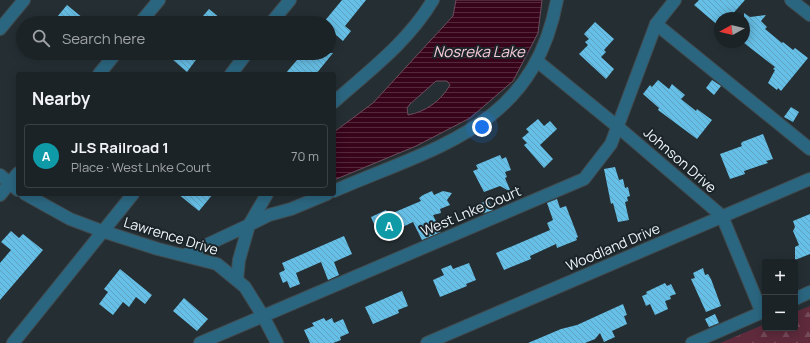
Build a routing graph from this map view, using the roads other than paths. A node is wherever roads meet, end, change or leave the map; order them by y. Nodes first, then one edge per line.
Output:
1 (24, 0) edge
2 (159, 0) edge
3 (290, 0) edge
4 (433, 0) edge
5 (557, 0) edge
6 (675, 0) edge
7 (791, 0) edge
8 (810, 15) edge
9 (146, 16) edge
10 (277, 16) edge
11 (656, 24) junction
12 (0, 29) edge
13 (110, 60) edge
14 (242, 60) edge
15 (537, 60) junction
16 (101, 72) edge
17 (233, 72) edge
18 (336, 100) edge
19 (618, 127) junction
20 (810, 149) edge
21 (0, 175) edge
22 (810, 179) edge
23 (13, 187) edge
24 (336, 190) edge
25 (0, 195) edge
26 (29, 196) edge
27 (131, 196) edge
28 (266, 196) edge
29 (322, 196) edge
30 (722, 216) junction
31 (249, 225) junction
32 (102, 231) junction
33 (185, 255) junction
34 (237, 280) junction
35 (810, 292) edge
36 (798, 298) edge
37 (762, 307) edge
38 (762, 313) edge
39 (263, 316) junction
40 (13, 343) edge
41 (200, 343) edge
42 (276, 343) edge
43 (427, 343) edge
44 (692, 343) edge

1 - 12 street
2 - 9 street
3 - 10 street
4 - 18 street
5 - 15 street
6 - 11 street, West Lnke Court
7 - 8 street
11 - 19 street, West Lnke Court
11 - 20 street
13 - 16 street
14 - 17 street
15 - 19 street, Johnson Drive
15 - 24 street
19 - 30 street, Johnson Drive
19 - 39 street, West Lnke Court
21 - 23 street
22 - 30 street, Woodland Drive
23 - 25 street
26 - 32 street, Lawrence Drive
27 - 32 street
28 - 31 street
29 - 31 street
30 - 37 street, Johnson Drive
30 - 43 street, Woodland Drive
31 - 33 street
31 - 34 street
32 - 33 street, Lawrence Drive
32 - 40 street
33 - 34 street, Lawrence Drive
34 - 39 street, Lawrence Drive
35 - 36 street
38 - 44 street
39 - 41 street, West Lnke Court
39 - 42 street, Lawrence Drive

